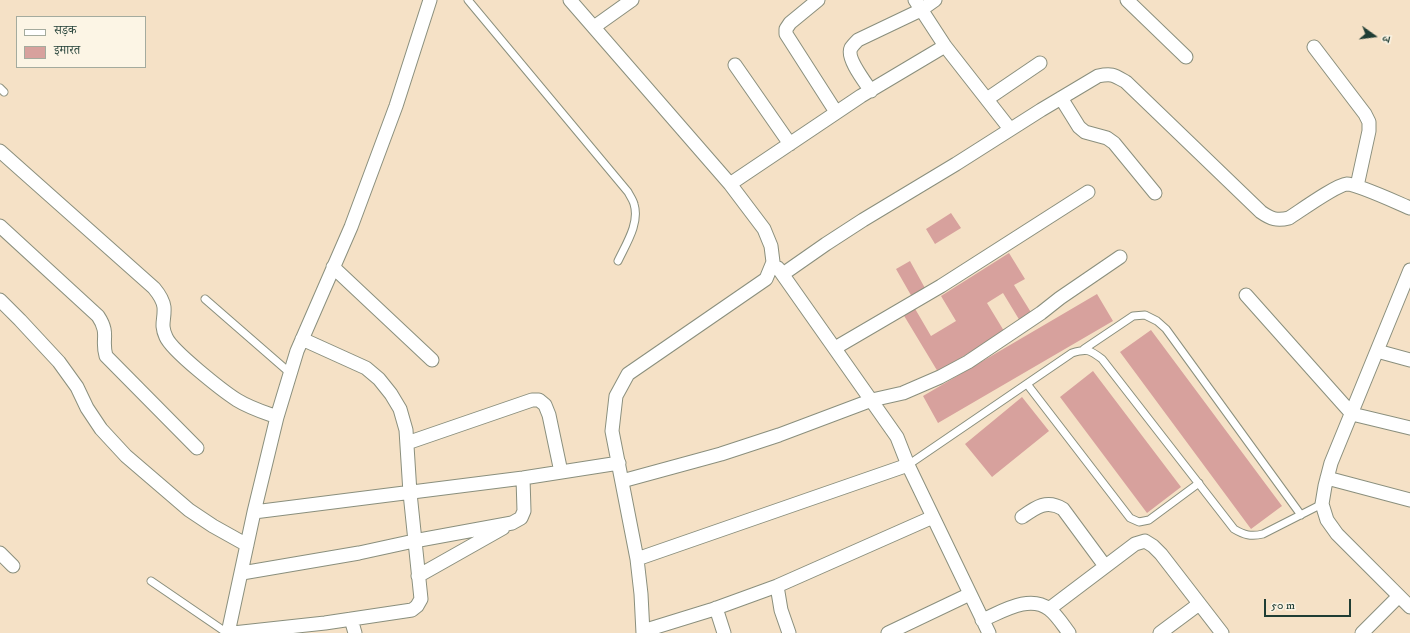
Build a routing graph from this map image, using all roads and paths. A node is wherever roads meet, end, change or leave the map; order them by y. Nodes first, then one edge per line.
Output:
1 (430, 0) edge
2 (468, 0) edge
3 (570, 0) edge
4 (632, 0) edge
5 (818, 0) edge
6 (935, 0) edge
7 (1127, 0) edge
8 (918, 5) edge
9 (594, 27) junction
10 (945, 46) junction
11 (1314, 47) dead end
12 (1186, 57) dead end
13 (1040, 63) dead end
14 (735, 65) dead end
15 (871, 91) junction
16 (1061, 98) junction
17 (987, 99) junction
18 (836, 112) junction
19 (1010, 129) junction
20 (790, 144) junction
21 (0, 151) edge
22 (730, 184) junction
23 (1357, 186) junction
24 (1088, 192) dead end
25 (1155, 193) dead end
26 (1410, 208) edge
27 (0, 226) edge
28 (1120, 257) dead end
29 (618, 261) dead end
30 (773, 262) junction
31 (334, 267) junction
32 (1410, 270) edge
33 (784, 274) junction
34 (1406, 293) edge
35 (1246, 295) dead end
36 (205, 298) dead end
37 (0, 300) edge
38 (302, 339) junction
39 (835, 348) junction
40 (1084, 350) junction
41 (1377, 351) junction
42 (432, 360) dead end
43 (1410, 360) edge
44 (290, 373) junction
45 (1027, 384) junction
46 (872, 400) junction
47 (1352, 414) junction
48 (277, 417) junction
49 (1410, 428) edge
50 (407, 443) junction
51 (197, 448) dead end
52 (619, 463) junction
53 (908, 466) junction
54 (561, 472) junction
55 (523, 478) junction
56 (1327, 478) junction
57 (622, 481) junction
58 (1198, 483) junction
59 (410, 493) junction
60 (1410, 500) edge
61 (1322, 504) junction
62 (254, 512) junction
63 (1301, 515) junction
64 (933, 517) junction
65 (1022, 517) dead end
66 (512, 524) junction
67 (414, 541) junction
68 (247, 546) junction
69 (0, 553) edge
70 (637, 559) junction
71 (13, 566) dead end
72 (1105, 566) junction
73 (242, 573) junction
74 (418, 576) junction
75 (151, 581) dead end
76 (777, 586) junction
77 (970, 594) junction
78 (1399, 596) junction
79 (1200, 604) junction
80 (1410, 607) edge
81 (716, 608) junction
82 (1049, 609) junction
83 (351, 619) junction
84 (982, 620) junction
85 (643, 632) edge
86 (228, 633) edge
87 (233, 633) edge
88 (354, 633) edge
89 (724, 633) edge
90 (789, 633) edge
91 (888, 633) edge
92 (989, 633) edge
93 (1069, 633) edge
94 (1160, 633) edge
95 (1222, 633) edge
96 (1362, 633) edge

1 - 31 street
2 - 29 lane
3 - 9 street
4 - 9 street
5 - 18 street
6 - 8 street
7 - 12 street
8 - 10 street
8 - 15 street
9 - 22 street
10 - 15 street
10 - 17 street
11 - 23 street
13 - 17 street
14 - 20 street
15 - 18 street
16 - 19 street
16 - 23 street
16 - 25 street
17 - 19 street
18 - 20 street
19 - 33 street
20 - 22 street
21 - 48 street
22 - 30 street
23 - 26 street
24 - 39 street
27 - 51 street
28 - 46 street
30 - 33 street
30 - 52 street
31 - 38 street
31 - 42 street
32 - 34 street
33 - 39 street
34 - 41 street
35 - 47 street
36 - 44 lane
37 - 68 street
38 - 44 street
38 - 50 street
39 - 46 street
40 - 45 lane
40 - 58 lane
40 - 63 lane
41 - 43 street
41 - 47 street
44 - 48 street
45 - 53 lane
45 - 58 lane
46 - 53 street
46 - 57 street
47 - 49 street
47 - 56 street
48 - 62 street
50 - 54 street
50 - 59 street
52 - 54 street
52 - 57 street
53 - 64 street
53 - 70 street
54 - 55 street
55 - 59 street
55 - 66 street
56 - 60 street
56 - 61 street
57 - 70 street
58 - 63 lane
59 - 62 street
59 - 67 street
61 - 63 lane
61 - 78 street
62 - 68 street
64 - 76 street
64 - 77 street
65 - 72 street
66 - 67 street
66 - 74 street
67 - 73 street
67 - 74 street
68 - 73 street
69 - 71 street
70 - 85 street
72 - 79 street
72 - 82 street
73 - 86 street
74 - 83 street
75 - 86 lane
76 - 81 street
76 - 90 street
77 - 84 street
77 - 91 street
78 - 80 street
78 - 96 street
79 - 94 street
79 - 95 street
81 - 85 street
81 - 89 street
82 - 84 street
82 - 93 street
83 - 87 street
83 - 88 street
84 - 92 street

